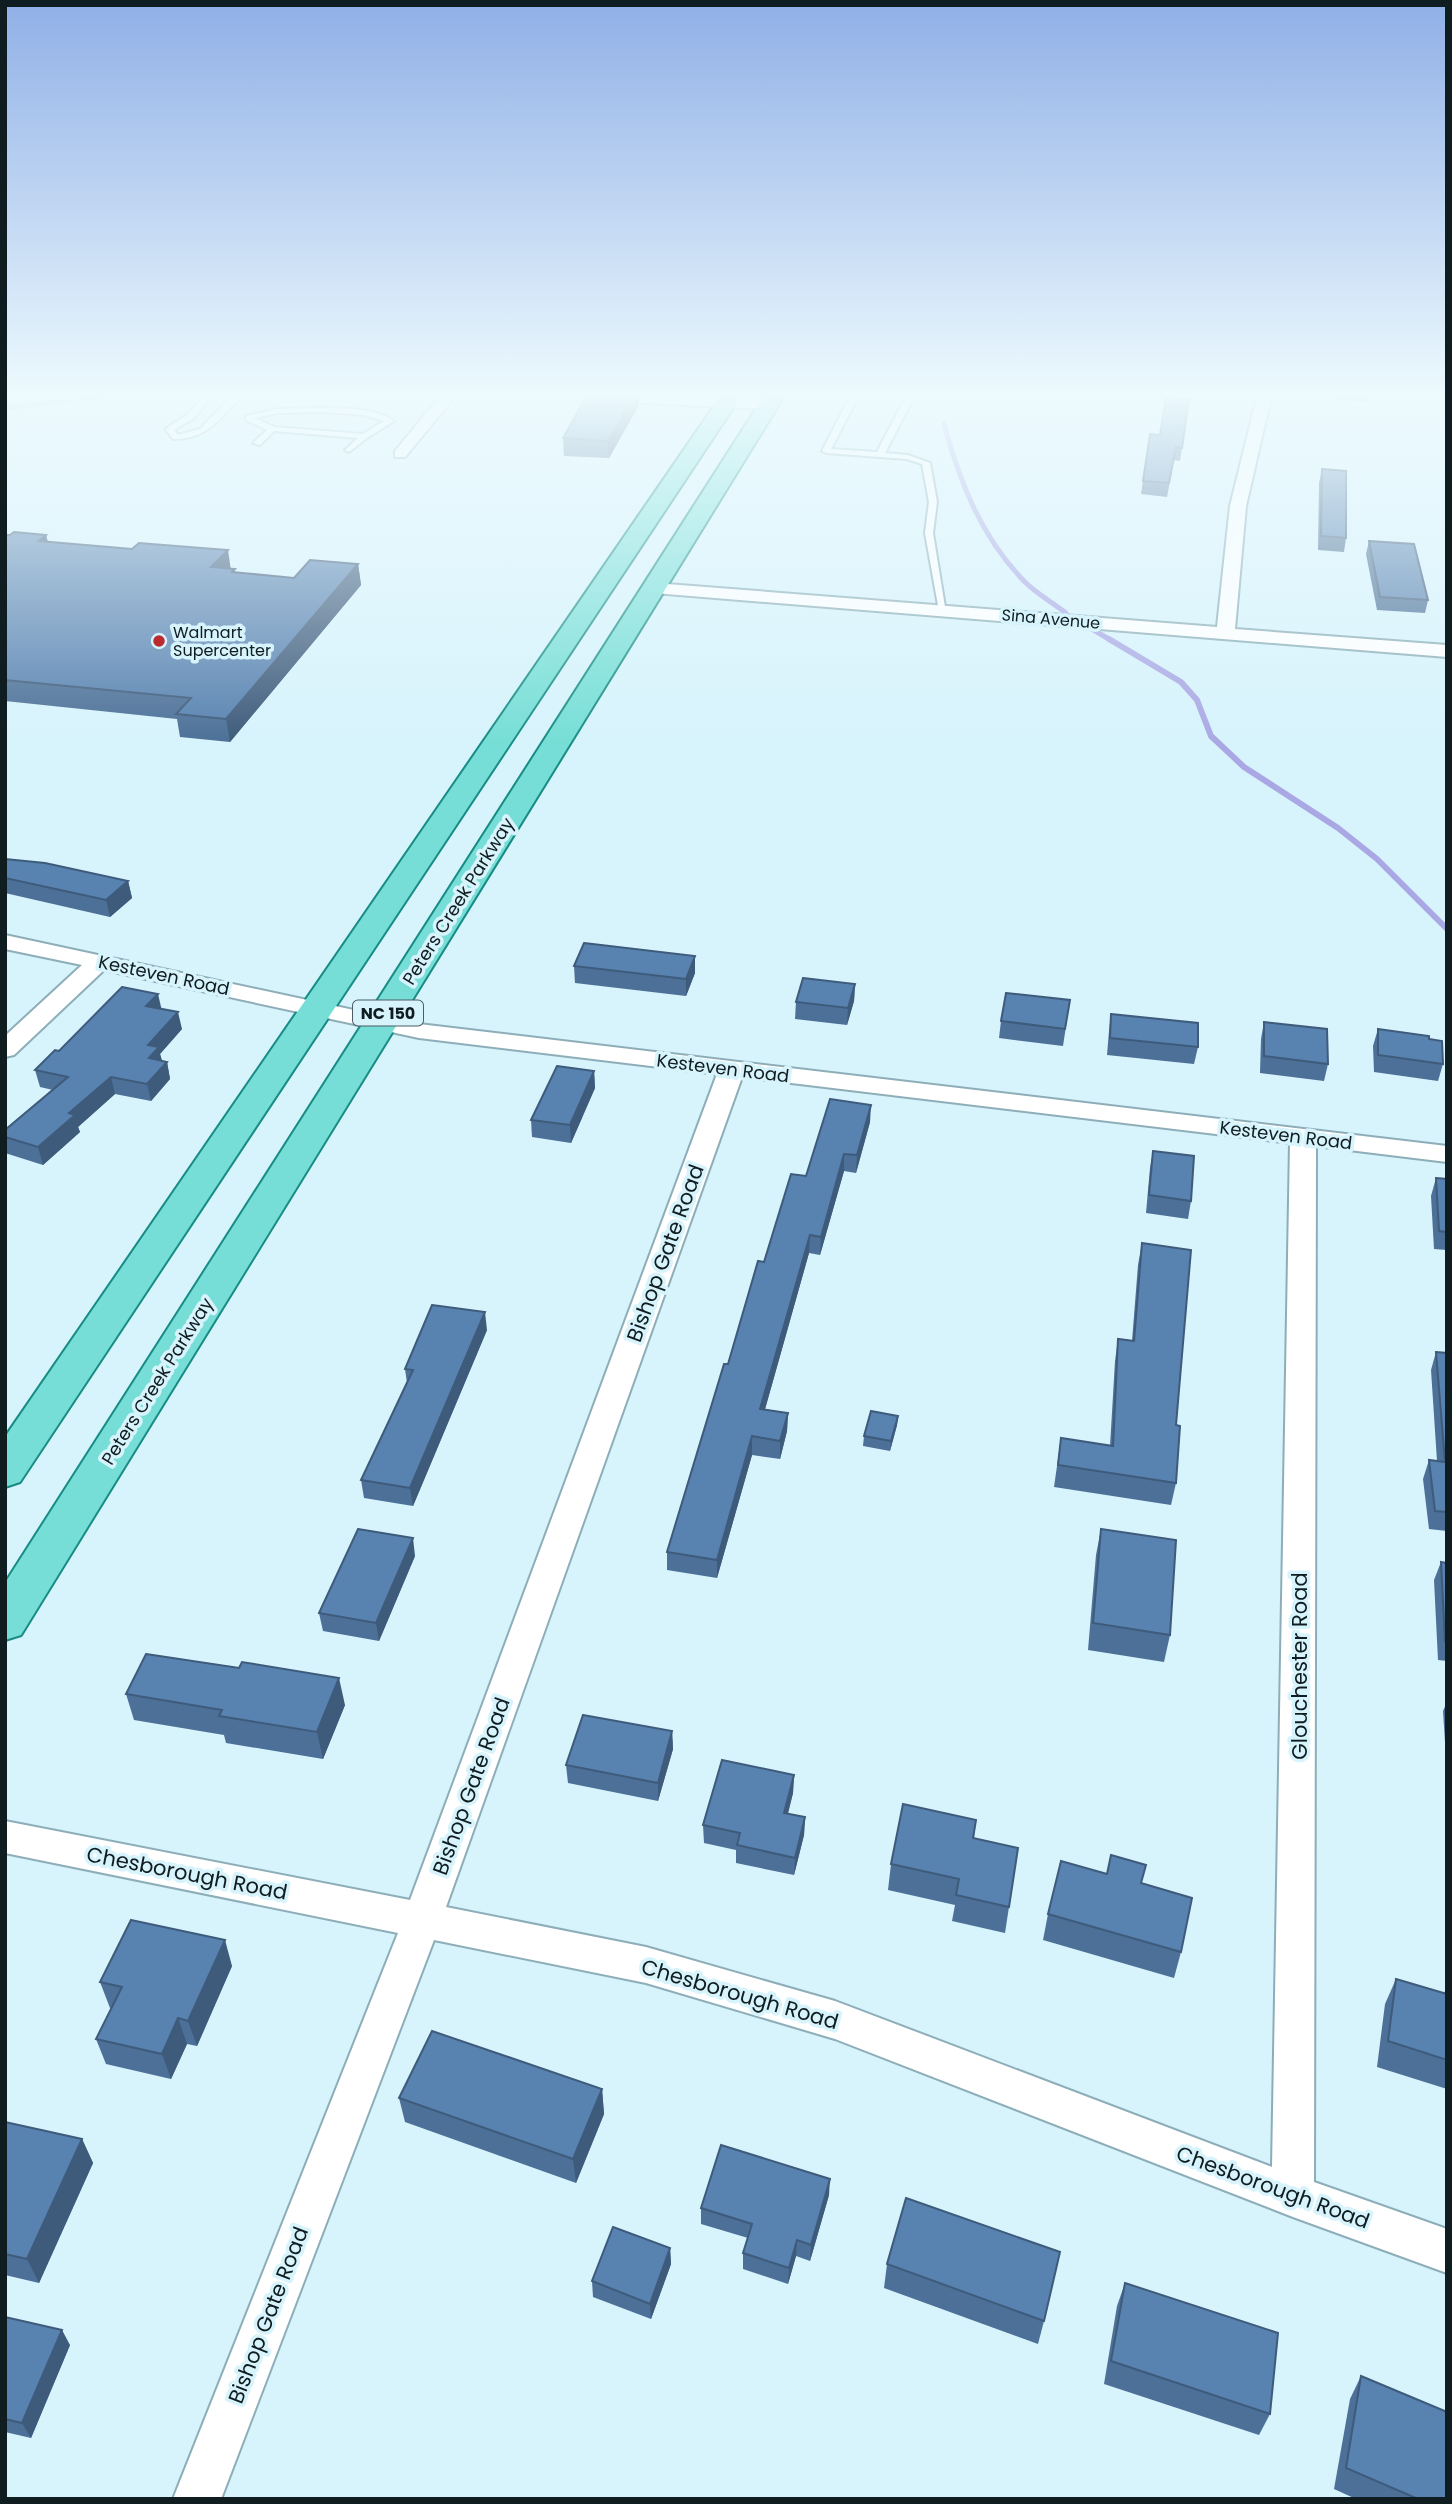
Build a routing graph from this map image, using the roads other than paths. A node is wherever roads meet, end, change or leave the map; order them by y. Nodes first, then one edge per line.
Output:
1 (654, 510) edge
2 (702, 510) edge
3 (932, 510) edge
4 (1238, 510) edge
5 (654, 588) junction
6 (943, 611) junction
7 (1225, 633) junction
8 (1447, 651) edge
9 (5, 942) edge
10 (100, 961) junction
11 (315, 1010) junction
12 (381, 1024) junction
13 (5, 1050) edge
14 (732, 1069) junction
15 (1303, 1137) junction
16 (1447, 1154) edge
17 (5, 1471) edge
18 (5, 1622) edge
19 (5, 1837) edge
20 (422, 1920) junction
21 (1293, 2196) junction
22 (1447, 2251) edge
23 (197, 2499) edge

1 - 11 main road, NC 150
2 - 5 main road, Peters Creek Parkway / NC 150
3 - 6 lane
4 - 7 street
5 - 6 street, Sina Avenue
5 - 12 main road, Peters Creek Parkway / NC 150
6 - 7 street, Sina Avenue
7 - 8 street, Sina Avenue
9 - 10 street, Kesteven Road
10 - 11 street, Kesteven Road
10 - 13 street
11 - 12 street, Kesteven Road
11 - 17 main road, NC 150
12 - 14 street, Kesteven Road
12 - 18 main road, Peters Creek Parkway / NC 150
14 - 15 street, Kesteven Road
14 - 20 street, Bishop Gate Road
15 - 16 street, Kesteven Road
15 - 21 street, Glouchester Road
19 - 20 street, Chesborough Road
20 - 21 street, Chesborough Road
20 - 23 street, Bishop Gate Road
21 - 22 street, Chesborough Road

